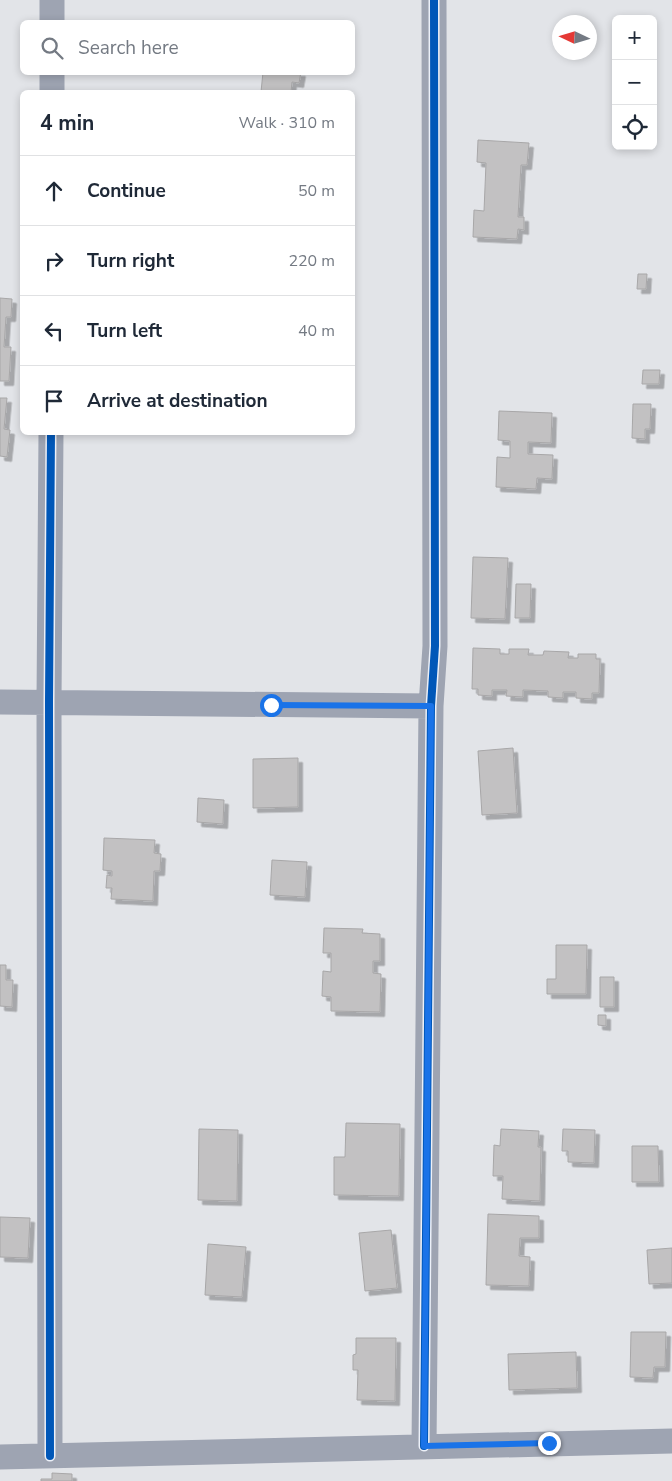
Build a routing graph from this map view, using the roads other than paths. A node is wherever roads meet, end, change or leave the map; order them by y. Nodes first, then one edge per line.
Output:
1 (52, 0) edge
2 (434, 0) edge
3 (52, 20) edge
4 (52, 75) edge
5 (52, 90) edge
6 (51, 435) edge
7 (49, 701) junction
8 (0, 702) edge
9 (431, 706) junction
10 (672, 1441) edge
11 (424, 1446) junction
12 (50, 1456) junction
13 (0, 1457) edge

1 - 3 street
2 - 9 street
4 - 5 street
6 - 7 street
7 - 8 street
7 - 9 street
7 - 12 street
9 - 11 street
10 - 11 street
11 - 12 street
12 - 13 street

